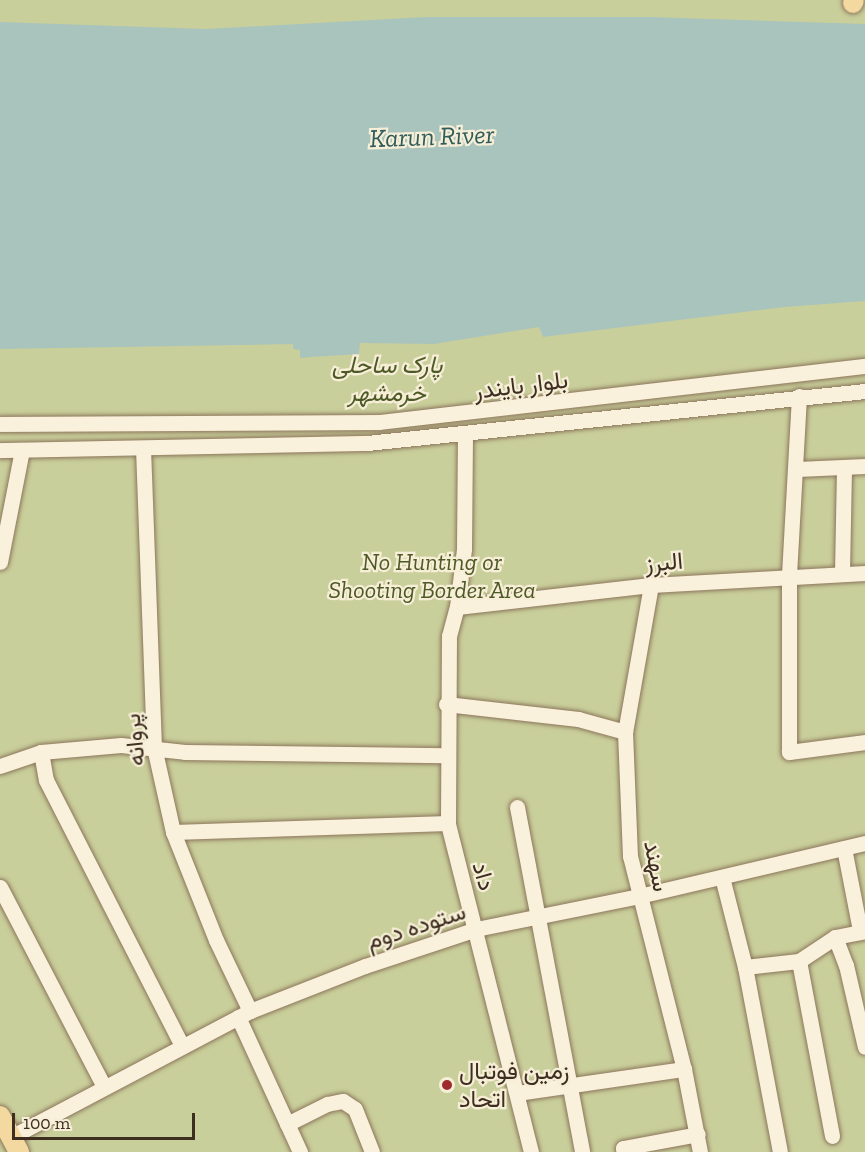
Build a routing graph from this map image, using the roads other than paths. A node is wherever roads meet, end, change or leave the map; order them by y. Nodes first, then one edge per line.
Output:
1 (865, 366) edge
2 (755, 378) junction
3 (865, 391) edge
4 (799, 396) junction
5 (758, 401) junction
6 (0, 424) edge
7 (465, 433) junction
8 (143, 448) junction
9 (0, 450) edge
10 (22, 450) junction
11 (865, 466) edge
12 (844, 467) junction
13 (797, 469) junction
14 (0, 562) edge
15 (842, 573) junction
16 (865, 573) edge
17 (789, 575) junction
18 (651, 585) junction
19 (462, 606) junction
20 (446, 704) junction
21 (625, 732) junction
22 (865, 742) edge
23 (154, 747) junction
24 (41, 752) junction
25 (447, 755) junction
26 (0, 766) edge
27 (517, 807) dead end
28 (448, 823) junction
29 (173, 832) junction
30 (865, 843) edge
31 (844, 848) junction
32 (722, 877) junction
33 (0, 887) edge
34 (639, 896) junction
35 (538, 915) junction
36 (476, 928) junction
37 (862, 930) edge
38 (835, 937) junction
39 (799, 960) junction
40 (745, 966) junction
41 (244, 1014) junction
42 (182, 1046) junction
43 (865, 1047) edge
44 (684, 1069) junction
45 (571, 1085) junction
46 (104, 1087) junction
47 (517, 1093) junction
48 (0, 1116) edge
49 (287, 1124) junction
50 (698, 1134) junction
51 (832, 1136) dead end
52 (15, 1144) edge
53 (300, 1152) edge
54 (372, 1152) edge
55 (531, 1152) edge
56 (582, 1152) edge
57 (624, 1152) edge
58 (700, 1152) edge
59 (780, 1152) edge

1 - 2 street, بلوار بایندر
2 - 5 street
2 - 6 street, بلوار بایندر
3 - 4 street, بلوار بایندر
4 - 5 street, بلوار بایندر
4 - 13 street
5 - 7 street, بلوار بایندر
7 - 8 street, بلوار بایندر
7 - 19 street, داد
8 - 10 street, بلوار بایندر
8 - 23 street, پروانه
9 - 10 street, بلوار بایندر
10 - 14 street
11 - 12 street
12 - 13 street
12 - 15 street
13 - 17 street
15 - 16 street, البرز
15 - 17 street, البرز
17 - 18 street, البرز
17 - 22 street
18 - 19 street, البرز
18 - 21 street, سهند
19 - 20 street, داد
20 - 21 street
20 - 25 street, داد
21 - 34 street, سهند
23 - 24 street
23 - 25 street
23 - 29 street, پروانه
24 - 26 street
24 - 42 street
25 - 28 street, داد
27 - 35 street
28 - 29 street
28 - 36 street, داد
29 - 41 street, پروانه
30 - 31 street, ستوده دوم
31 - 32 street, ستوده دوم
31 - 37 street
32 - 34 street, ستوده دوم
32 - 40 street
33 - 46 street
34 - 35 street, ستوده دوم
34 - 44 street, سهند
35 - 36 street, ستوده دوم
35 - 45 street
36 - 41 street, ستوده دوم
36 - 47 street, داد
37 - 38 street
38 - 39 street
38 - 43 street
39 - 40 street
39 - 51 street
40 - 59 street
41 - 42 street, ستوده دوم
41 - 49 street, پروانه
42 - 46 street, ستوده دوم
44 - 45 street
44 - 50 street, سهند
45 - 47 street
45 - 56 street
46 - 52 street, ستوده دوم
47 - 55 street, داد
48 - 52 main road
49 - 53 street, پروانه
49 - 54 street
50 - 57 street
50 - 58 street, سهند

